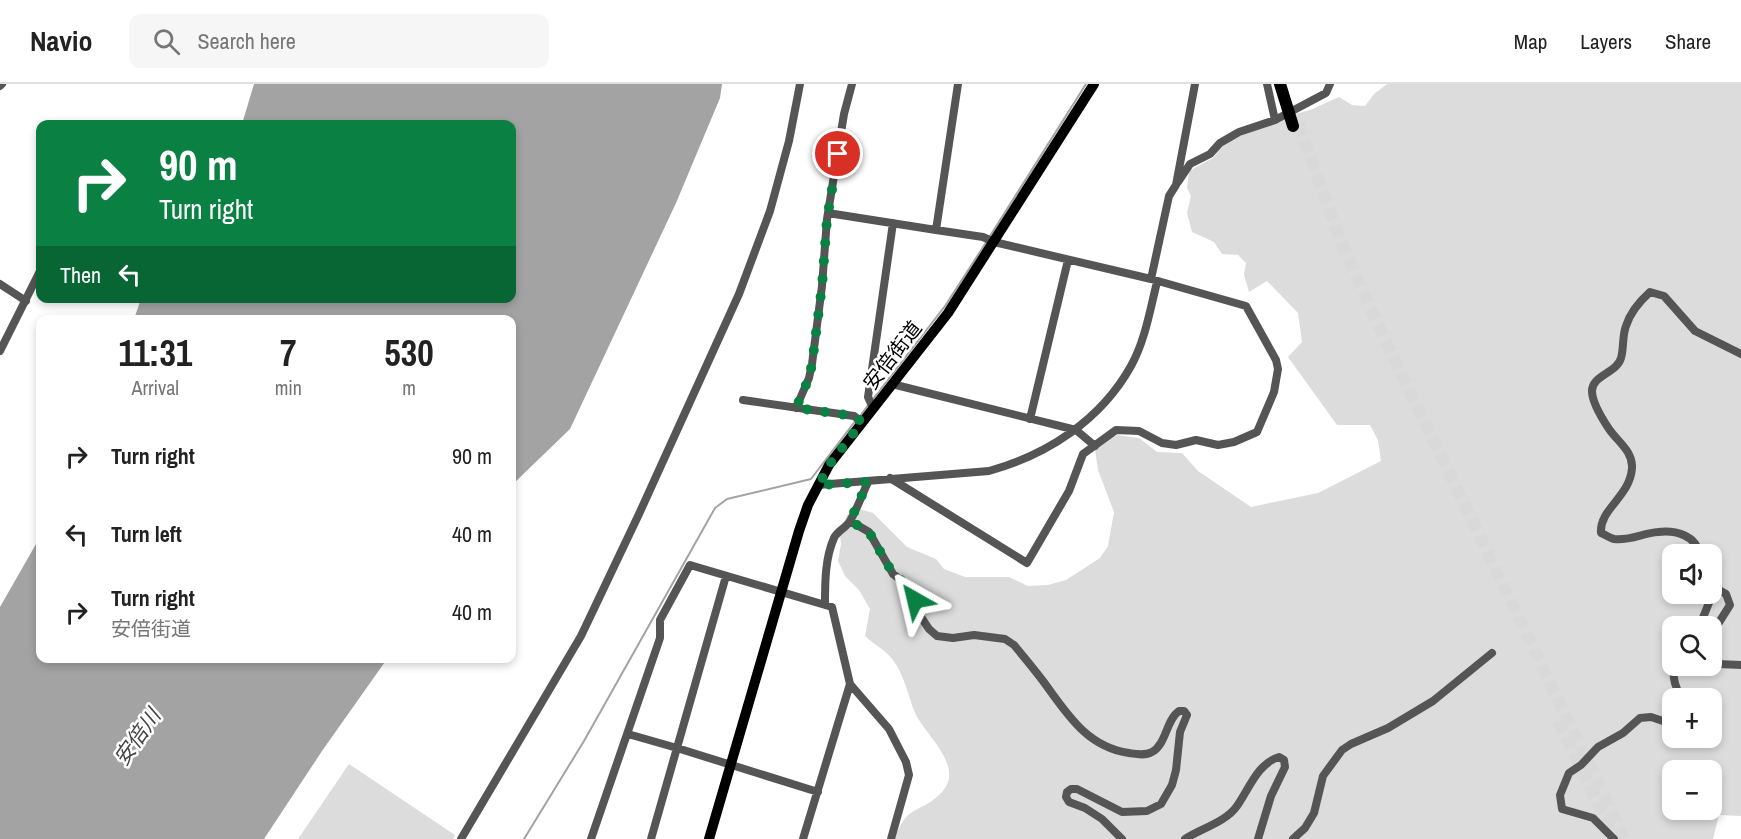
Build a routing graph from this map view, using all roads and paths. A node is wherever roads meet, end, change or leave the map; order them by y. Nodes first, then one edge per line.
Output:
1 (800, 84) edge
2 (852, 84) edge
3 (958, 84) edge
4 (1094, 84) edge
5 (1195, 84) edge
6 (1267, 84) edge
7 (1282, 84) edge
8 (1330, 84) edge
9 (1275, 120) junction
10 (1294, 121) tunnel mouth
11 (1176, 185) junction
12 (828, 213) junction
13 (893, 223) junction
14 (936, 230) junction
15 (994, 242) junction
16 (1068, 260) junction
17 (36, 280) edge
18 (1154, 281) junction
19 (0, 284) edge
20 (26, 301) junction
21 (0, 351) edge
22 (1741, 354) edge
23 (892, 384) junction
24 (743, 400) dead end
25 (796, 408) junction
26 (873, 408) junction
27 (1030, 419) junction
28 (862, 422) junction
29 (1076, 430) junction
30 (1095, 446) junction
31 (890, 478) junction
32 (868, 482) junction
33 (819, 485) junction
34 (850, 521) junction
35 (1695, 544) edge
36 (726, 576) junction
37 (782, 592) junction
38 (1722, 592) edge
39 (825, 604) junction
40 (1722, 618) edge
41 (1492, 653) dead end
42 (1722, 664) edge
43 (1741, 665) edge
44 (850, 684) junction
45 (1662, 721) edge
46 (628, 735) junction
47 (677, 748) junction
48 (731, 765) junction
49 (818, 792) junction
50 (461, 839) edge
51 (591, 839) edge
52 (651, 839) edge
53 (709, 839) edge
54 (803, 839) edge
55 (891, 839) edge
56 (1122, 839) edge
57 (1185, 839) edge
58 (1258, 839) edge
59 (1293, 839) edge
60 (1614, 839) edge

1 - 50 street
2 - 12 street
3 - 14 street
4 - 15 main road, 安倍街道
5 - 11 street
6 - 9 street
7 - 10 highway
8 - 9 street
9 - 11 street
11 - 18 street
12 - 13 street
12 - 25 street
13 - 14 street
13 - 26 street
14 - 15 street
15 - 16 street
15 - 23 main road, 安倍街道
16 - 18 street
16 - 27 street
17 - 20 street
18 - 29 street
18 - 30 street
19 - 20 street
20 - 21 street
22 - 35 street
23 - 26 main road, 安倍街道
23 - 27 street
24 - 25 street
25 - 28 street
26 - 28 main road, 安倍街道
27 - 29 street
28 - 33 main road, 安倍街道
29 - 30 street
29 - 31 street
30 - 31 street
31 - 32 street
32 - 33 street
32 - 34 street
33 - 37 main road, 安倍街道
34 - 39 street
34 - 56 street
36 - 37 street
36 - 46 street
36 - 47 street
37 - 39 street
37 - 48 main road, 安倍街道
38 - 40 street
39 - 44 street
41 - 59 street
42 - 43 street
44 - 49 street
44 - 55 street
45 - 60 street
46 - 47 street
46 - 51 street
47 - 48 street
47 - 52 street
48 - 49 street
48 - 53 main road, 安倍街道
49 - 54 street
57 - 58 street

